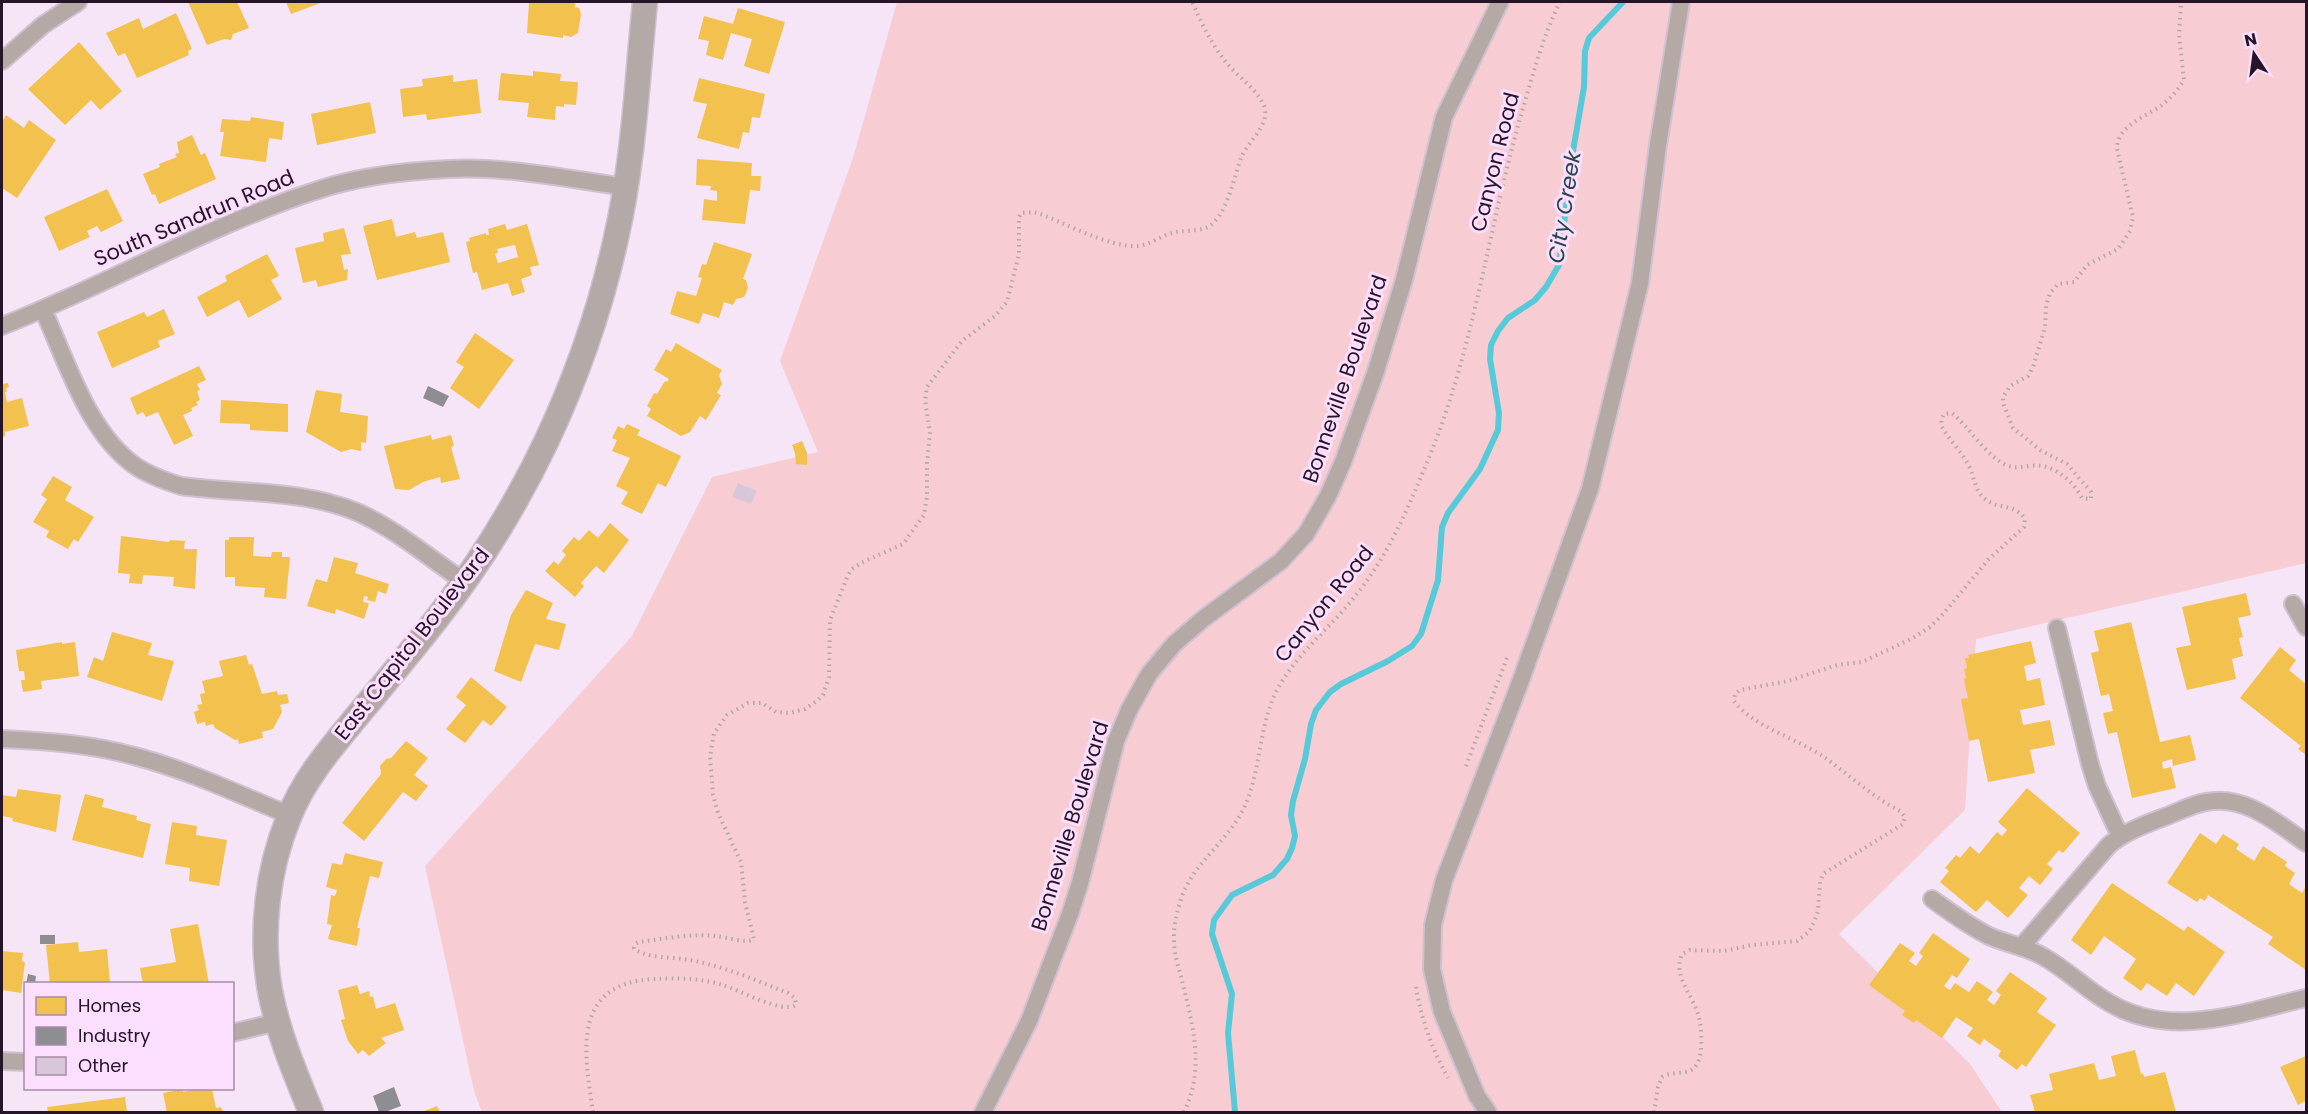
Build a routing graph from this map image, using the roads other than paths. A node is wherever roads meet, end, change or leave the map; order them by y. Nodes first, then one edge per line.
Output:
1 (78, 2) edge
2 (645, 2) edge
3 (1500, 2) edge
4 (1681, 2) edge
5 (2, 61) edge
6 (626, 187) junction
7 (43, 310) junction
8 (2, 326) edge
9 (465, 582) junction
10 (2293, 604) dead end
11 (2307, 627) edge
12 (2057, 628) dead end
13 (2, 738) edge
14 (289, 815) junction
15 (2120, 836) junction
16 (2307, 843) edge
17 (1932, 899) dead end
18 (2022, 946) junction
19 (2307, 998) edge
20 (277, 1022) junction
21 (234, 1033) edge
22 (2, 1061) edge
23 (24, 1062) edge
24 (311, 1113) edge
25 (983, 1113) edge
26 (1488, 1113) edge

1 - 5 street
2 - 6 street, East Capitol Boulevard
3 - 25 street, Bonneville Boulevard
4 - 26 street
6 - 7 street, South Sandrun Road
6 - 9 street, East Capitol Boulevard
7 - 8 street, South Sandrun Road
7 - 9 street
9 - 14 street, East Capitol Boulevard
10 - 11 street
12 - 15 street
13 - 14 street
14 - 20 street, East Capitol Boulevard
15 - 16 street
15 - 18 street
17 - 18 street
18 - 19 street
20 - 21 street
20 - 24 street, East Capitol Boulevard
22 - 23 street

